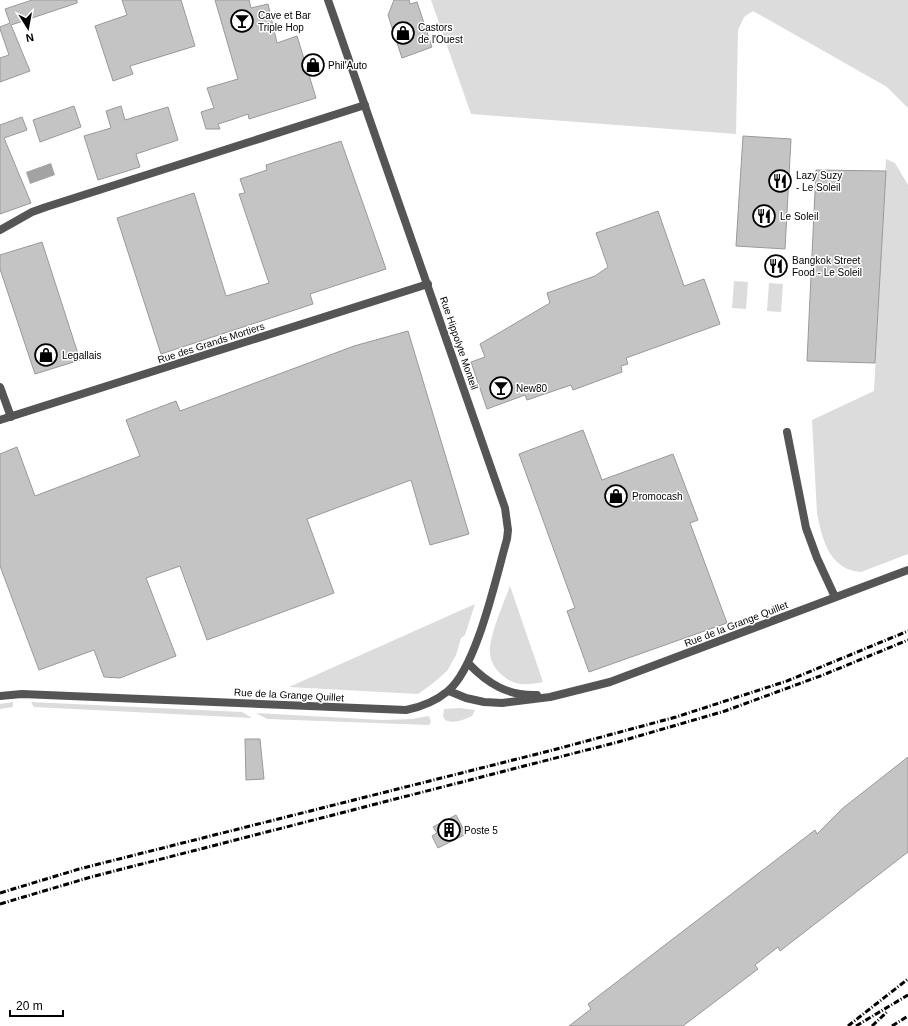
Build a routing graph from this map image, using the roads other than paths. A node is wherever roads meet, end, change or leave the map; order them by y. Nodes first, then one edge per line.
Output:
1 (328, 0) edge
2 (365, 105) junction
3 (0, 230) edge
4 (428, 284) junction
5 (0, 387) edge
6 (11, 417) junction
7 (0, 420) edge
8 (787, 432) dead end
9 (908, 570) edge
10 (835, 597) junction
11 (468, 664) junction
12 (449, 691) junction
13 (570, 692) junction
14 (0, 696) edge

1 - 2 street, Rue Hippolyte Monteil
2 - 3 street
2 - 4 street, Rue Hippolyte Monteil
4 - 6 street, Rue des Grands Mortiers
4 - 11 street, Rue Hippolyte Monteil
5 - 6 street
6 - 7 street, Rue des Grands Mortiers
8 - 10 street
9 - 10 street, Rue de la Grange Quillet
10 - 13 street, Rue de la Grange Quillet
11 - 12 street, Rue Hippolyte Monteil
11 - 13 street, Rue de la Grange Quillet
12 - 13 street, Rue de la Grange Quillet
12 - 14 street, Rue de la Grange Quillet

